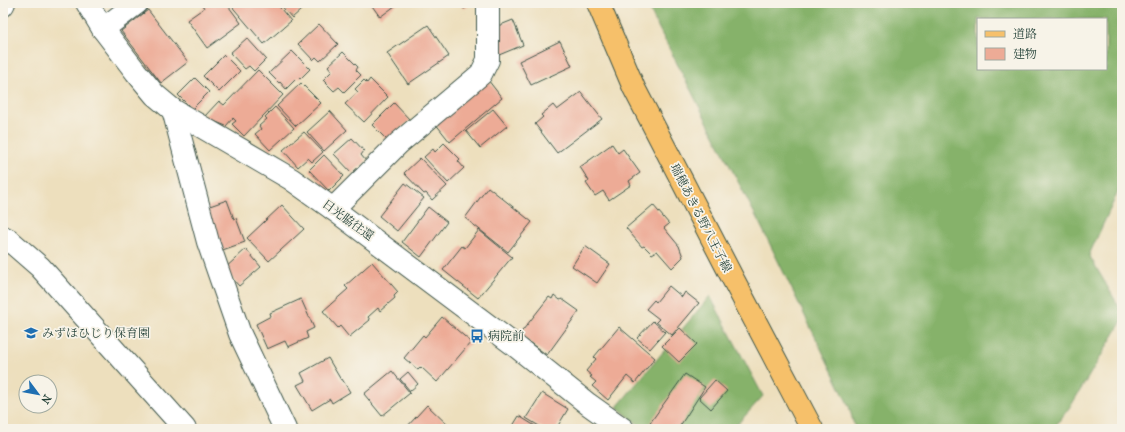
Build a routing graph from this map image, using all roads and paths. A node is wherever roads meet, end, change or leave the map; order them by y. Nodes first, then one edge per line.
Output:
1 (87, 3) edge
2 (137, 3) edge
3 (488, 3) edge
4 (598, 3) edge
5 (104, 29) junction
6 (174, 110) junction
7 (333, 209) junction
8 (3, 237) edge
9 (185, 429) edge
10 (285, 429) edge
11 (623, 429) edge
12 (812, 429) edge

1 - 5 street, 日光脇往還
2 - 5 street
3 - 7 street
4 - 12 main road, 瑞穂あきる野八王子線
5 - 6 street, 日光脇往還
6 - 7 street, 日光脇往還
6 - 10 street
7 - 11 street, 日光脇往還
8 - 9 street

